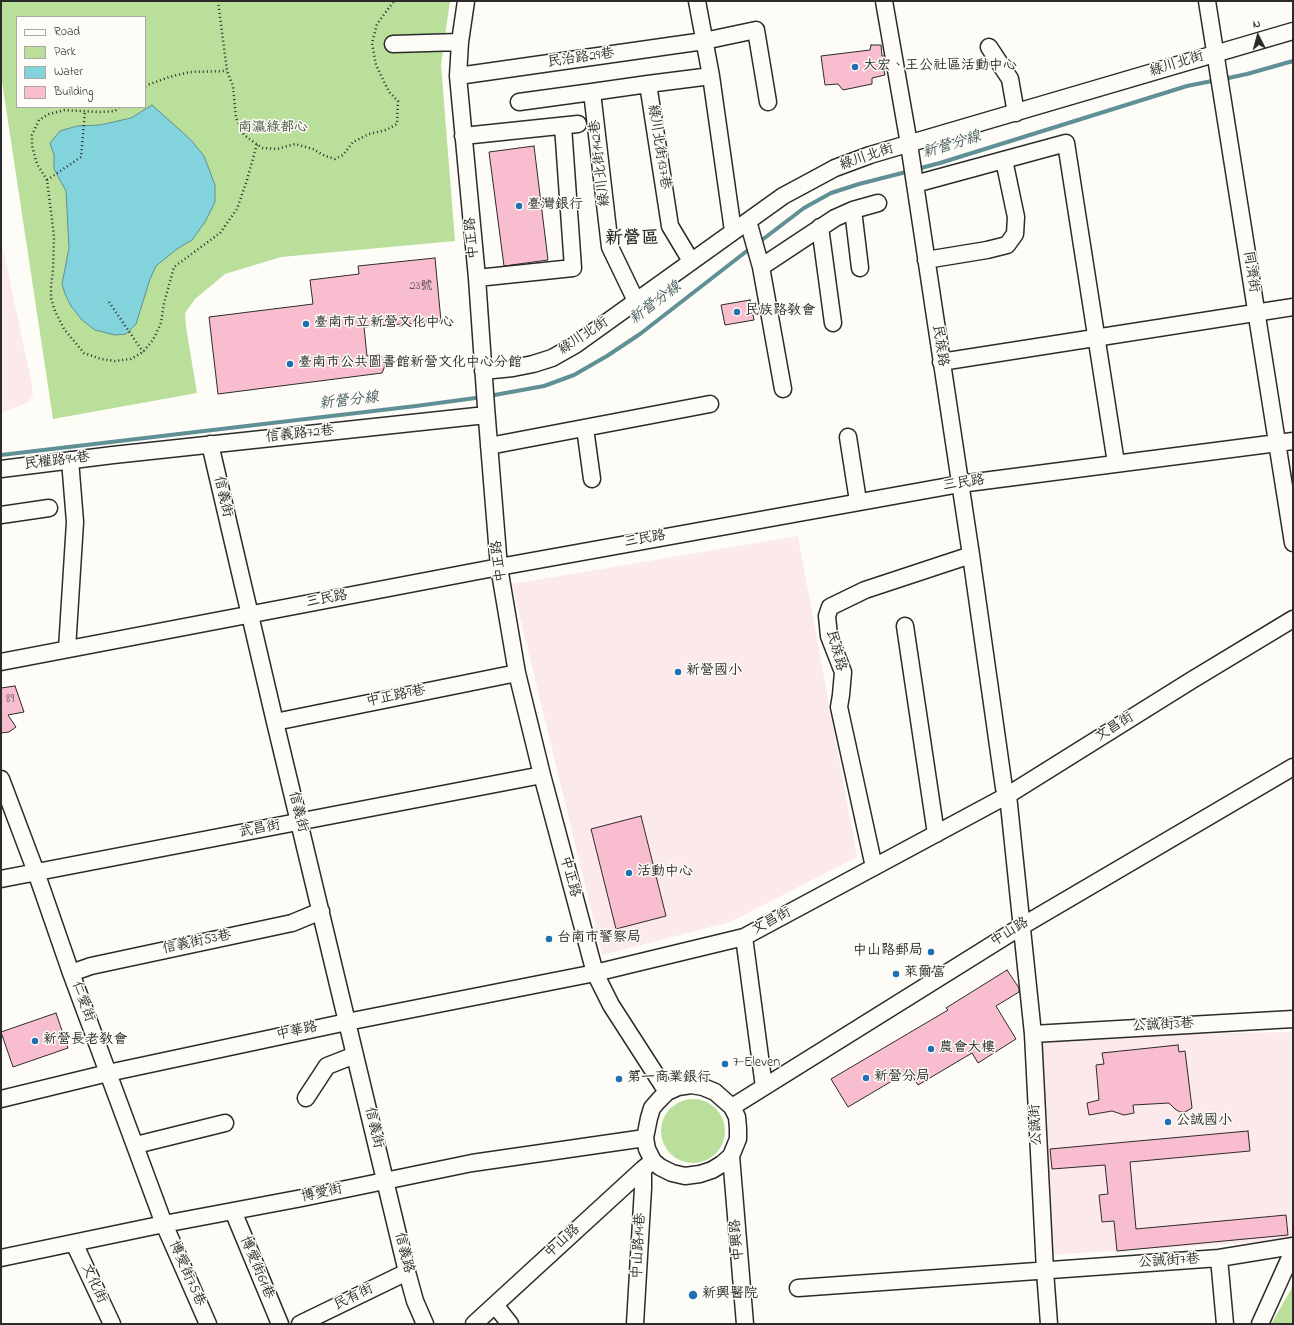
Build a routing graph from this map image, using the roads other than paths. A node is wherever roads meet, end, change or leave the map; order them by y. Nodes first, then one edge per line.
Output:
1 (466, 1) edge
2 (697, 1) edge
3 (884, 1) edge
4 (1207, 1) edge
5 (1293, 31) edge
6 (704, 41) junction
7 (460, 42) junction
8 (393, 44) dead end
9 (989, 47) dead end
10 (1215, 53) junction
11 (458, 76) junction
12 (710, 76) junction
13 (648, 84) junction
14 (592, 92) junction
15 (520, 102) dead end
16 (768, 102) dead end
17 (1016, 113) junction
18 (463, 136) junction
19 (910, 151) junction
20 (1004, 160) junction
21 (915, 184) junction
22 (878, 203) dead end
23 (853, 210) junction
24 (750, 227) junction
25 (820, 228) junction
26 (733, 231) junction
27 (926, 260) junction
28 (691, 261) junction
29 (760, 261) junction
30 (860, 268) dead end
31 (477, 278) junction
32 (636, 301) junction
33 (1293, 307) edge
34 (1256, 313) junction
35 (834, 323) dead end
36 (1096, 338) junction
37 (941, 362) junction
38 (484, 375) junction
39 (783, 389) dead end
40 (710, 404) dead end
41 (486, 411) junction
42 (585, 428) junction
43 (848, 437) dead end
44 (1285, 442) edge
45 (210, 444) junction
46 (489, 446) junction
47 (113, 455) joint
48 (70, 460) junction
49 (1116, 463) junction
50 (1, 469) edge
51 (592, 479) dead end
52 (960, 484) junction
53 (858, 502) junction
54 (49, 508) dead end
55 (1, 515) edge
56 (1293, 543) edge
57 (971, 555) junction
58 (499, 567) junction
59 (250, 614) junction
60 (1293, 619) edge
61 (905, 626) dead end
62 (67, 650) junction
63 (1, 662) edge
64 (517, 673) junction
65 (275, 722) junction
66 (1293, 767) edge
67 (542, 775) junction
68 (1, 779) edge
69 (1008, 795) junction
70 (300, 823) junction
71 (936, 834) junction
72 (874, 867) junction
73 (36, 872) junction
74 (1, 879) edge
75 (321, 911) junction
76 (1022, 926) junction
77 (744, 937) junction
78 (71, 973) junction
79 (595, 973) junction
80 (1293, 1019) edge
81 (347, 1022) junction
82 (1032, 1034) junction
83 (355, 1055) junction
84 (108, 1073) junction
85 (764, 1087) junction
86 (667, 1092) junction
87 (306, 1098) dead end
88 (1, 1099) edge
89 (732, 1107) junction
90 (225, 1123) dead end
91 (645, 1138) junction
92 (136, 1145) junction
93 (731, 1156) junction
94 (648, 1165) junction
95 (385, 1180) junction
96 (233, 1211) junction
97 (164, 1224) junction
98 (74, 1243) junction
99 (1293, 1246) edge
100 (1293, 1251) edge
101 (1, 1258) edge
102 (1219, 1258) junction
103 (1045, 1271) junction
104 (407, 1272) junction
105 (798, 1288) dead end
106 (495, 1305) junction
107 (112, 1324) edge
108 (208, 1324) edge
109 (280, 1324) edge
110 (300, 1324) edge
111 (425, 1324) edge
112 (474, 1324) edge
113 (510, 1324) edge
114 (635, 1324) edge
115 (745, 1324) edge
116 (1049, 1324) edge
117 (1225, 1324) edge
118 (1260, 1324) edge

1 - 7 street, 中正路
2 - 6 street
3 - 19 street
4 - 10 street, 同濟街
5 - 10 street, 綠川北街
6 - 11 street, 民治路29巷
6 - 12 street
6 - 16 street, 民治路29巷
7 - 8 street
7 - 11 street, 中正路
9 - 17 street
10 - 17 street, 綠川北街
10 - 34 street, 同濟街
11 - 18 street, 中正路
12 - 13 street
12 - 26 street
13 - 14 street, 綠川北街137巷
13 - 28 street, 綠川北街137巷
14 - 15 street
14 - 32 street, 綠川北街142巷
17 - 19 street, 綠川北街
18 - 31 street, 中正路
18 - 31 street
19 - 21 street, 民族路
19 - 24 street, 綠川北街
20 - 21 street
20 - 27 street
20 - 36 street
21 - 27 street, 民族路
22 - 23 street
23 - 25 street
23 - 30 street
24 - 26 street, 綠川北街
24 - 29 street
25 - 29 street
25 - 35 street
26 - 28 street, 綠川北街
27 - 37 street, 民族路
28 - 32 street, 綠川北街
29 - 39 street
31 - 38 street, 中正路
32 - 38 street, 綠川北街
33 - 34 street
34 - 36 street
34 - 44 street, 同濟街
36 - 37 street
36 - 49 street
37 - 52 street, 民族路
38 - 41 street, 中正路
40 - 42 street
41 - 45 street, 信義路72巷
41 - 46 street, 中正路
42 - 46 street
42 - 51 street
43 - 53 street
44 - 49 street, 三民路
44 - 56 street, 同濟街
45 - 47 street, 信義路72巷
45 - 59 street, 信義街
46 - 58 street, 中正路
47 - 48 street, 民權路94巷
48 - 50 street, 民權路94巷
48 - 62 street
49 - 52 street, 三民路
52 - 53 street, 三民路
52 - 57 street, 民族路
53 - 58 street, 三民路
54 - 55 street
57 - 69 street, 民族路
57 - 72 street, 民族路
58 - 59 street, 三民路
58 - 64 street, 中正路
59 - 62 street, 三民路
59 - 65 street, 信義街
60 - 69 street, 文昌街
61 - 71 street
62 - 63 street, 三民路
64 - 65 street, 中正路9巷
64 - 67 street, 中正路
65 - 70 street, 信義街
66 - 76 street, 中山路
67 - 70 street, 武昌街
67 - 79 street, 中正路
68 - 73 street, 仁愛街
69 - 71 street, 文昌街
69 - 76 street, 民族路
70 - 73 street, 武昌街
70 - 75 street, 信義街
71 - 72 street, 文昌街
72 - 77 street, 文昌街
73 - 74 street, 武昌街
73 - 78 street, 仁愛街
75 - 78 street, 信義街53巷
75 - 81 street, 信義街
76 - 82 street, 公誠街
76 - 85 street, 中山路
77 - 79 street, 文昌街
77 - 85 street
78 - 84 street, 仁愛街
79 - 81 street, 中華路
79 - 86 street, 中正路
80 - 82 street, 公誠街3巷
81 - 83 street, 信義街
81 - 84 street, 中華路
82 - 103 street, 公誠街
83 - 87 street
83 - 95 street, 信義街
84 - 88 street, 中華路
84 - 92 street, 仁愛街
85 - 89 street, 中山路
86 - 89 street
86 - 91 street
89 - 93 street
90 - 92 street
91 - 94 street
91 - 95 street, 博愛街
92 - 97 street, 仁愛街
93 - 94 street
93 - 115 street, 中興路
94 - 106 street, 中山路
94 - 114 street, 中山路14巷
95 - 96 street, 博愛街
95 - 104 street, 信義路
96 - 97 street, 博愛街
96 - 109 street, 博愛街61巷
97 - 98 street, 博愛街
97 - 108 street, 博愛街75巷
98 - 101 street, 博愛街
98 - 107 street, 文化街
99 - 102 street, 公誠街7巷
100 - 118 street
102 - 103 street, 公誠街7巷
102 - 117 street
103 - 105 street, 公誠街7巷
103 - 116 street, 公誠街
104 - 110 street, 民有街
104 - 111 street, 信義路
106 - 112 street, 中山路
106 - 113 street

